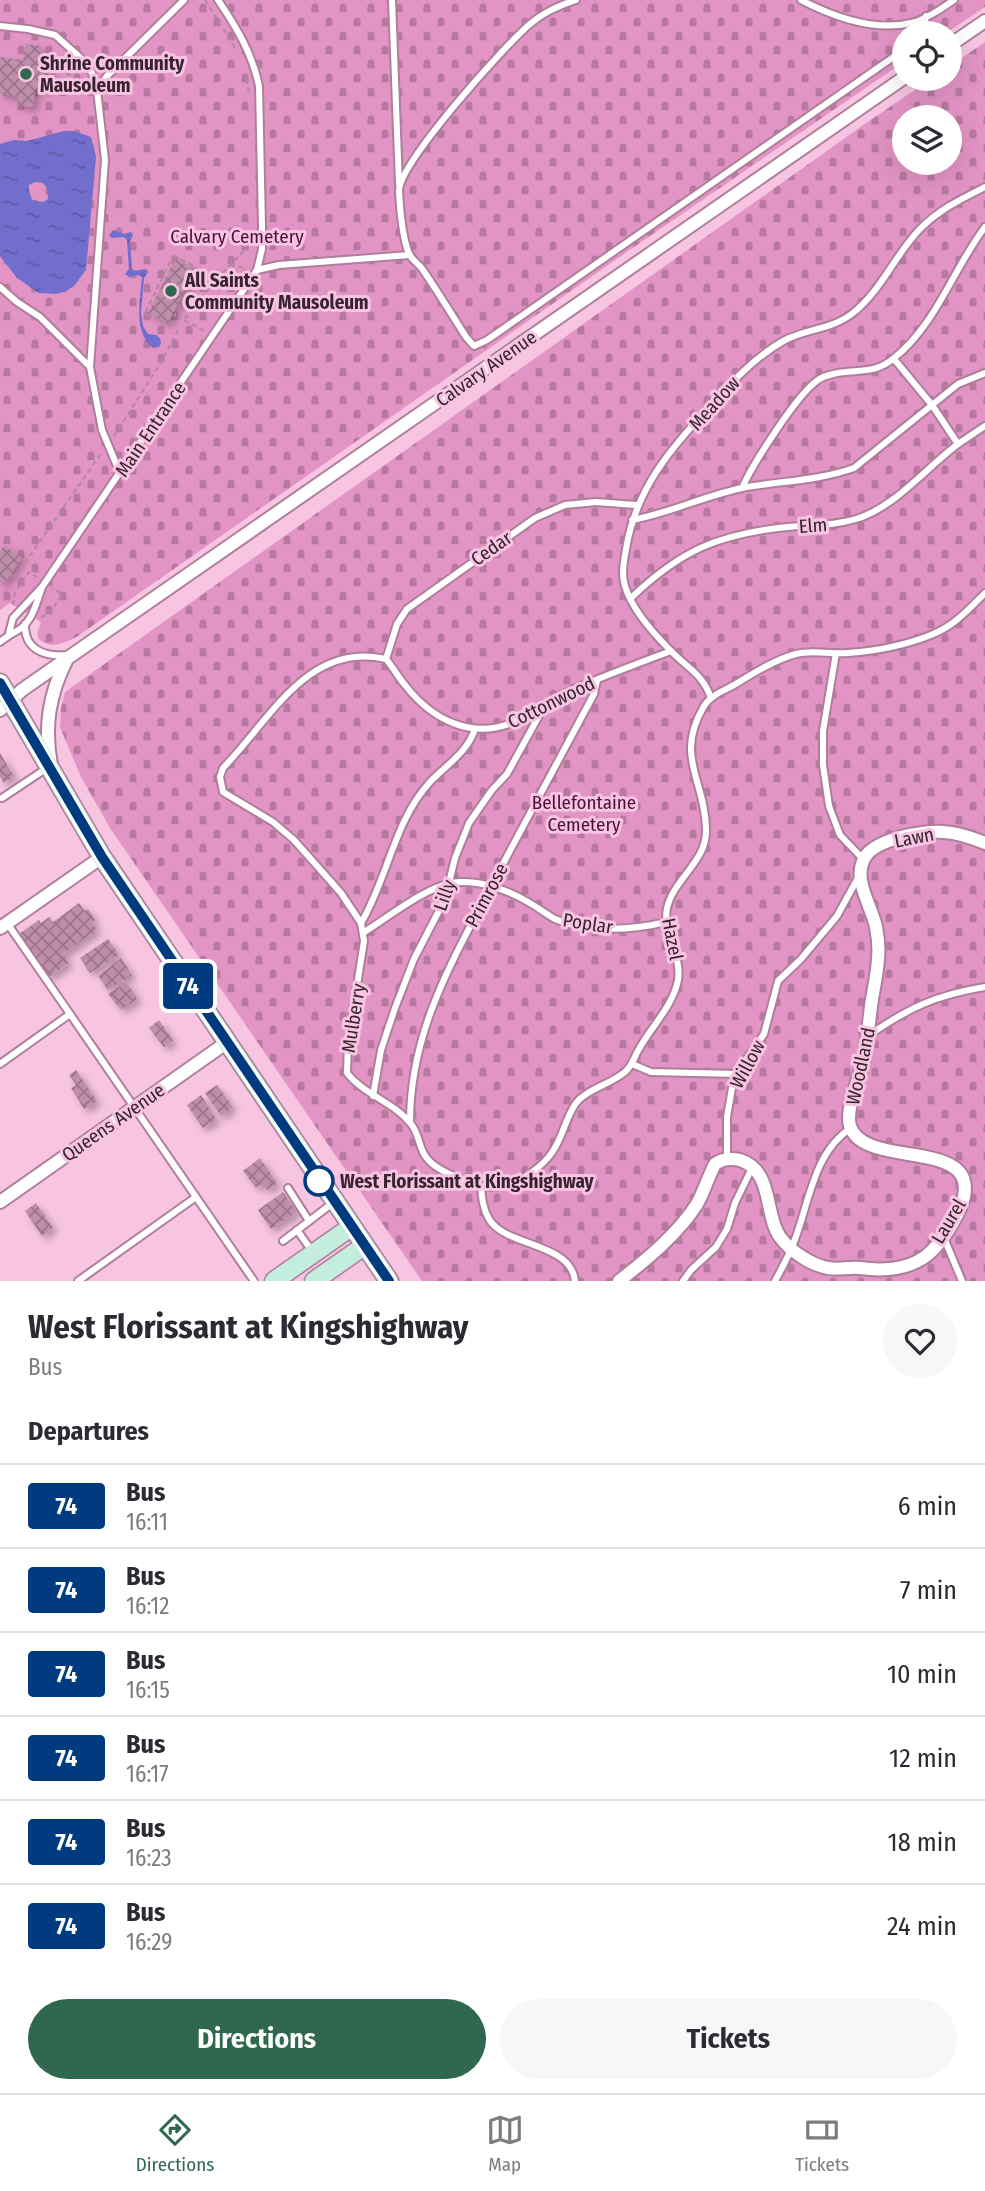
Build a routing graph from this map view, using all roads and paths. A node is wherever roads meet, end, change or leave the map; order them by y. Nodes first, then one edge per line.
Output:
1 (184, 0) edge
2 (205, 0) edge
3 (218, 0) edge
4 (391, 0) edge
5 (576, 0) edge
6 (801, 0) edge
7 (954, 0) edge
8 (926, 16) junction
9 (925, 21) edge
10 (985, 22) edge
11 (0, 26) edge
12 (962, 38) edge
13 (892, 58) edge
14 (241, 59) dead end
15 (65, 74) dead end
16 (51, 77) dead end
17 (247, 77) dead end
18 (64, 80) dead end
19 (64, 84) dead end
20 (892, 86) edge
21 (97, 90) junction
22 (250, 96) dead end
23 (399, 186) junction
24 (985, 187) edge
25 (985, 227) edge
26 (253, 230) dead end
27 (410, 255) junction
28 (229, 265) junction
29 (257, 270) junction
30 (0, 286) edge
31 (175, 315) junction
32 (185, 319) junction
33 (178, 330) dead end
34 (213, 336) junction
35 (894, 359) junction
36 (90, 367) junction
37 (985, 373) edge
38 (932, 405) junction
39 (985, 426) edge
40 (107, 444) junction
41 (958, 444) junction
42 (120, 473) junction
43 (742, 488) junction
44 (636, 505) junction
45 (632, 520) junction
46 (10, 574) dead end
47 (15, 577) junction
48 (22, 582) dead end
49 (43, 587) junction
50 (985, 593) edge
51 (631, 598) junction
52 (25, 624) junction
53 (9, 633) junction
54 (0, 642) edge
55 (671, 651) junction
56 (836, 653) junction
57 (71, 656) junction
58 (386, 659) junction
59 (597, 680) junction
60 (0, 683) edge
61 (711, 698) junction
62 (5, 705) edge
63 (539, 708) junction
64 (475, 729) junction
65 (51, 771) junction
66 (2, 798) dead end
67 (985, 844) edge
68 (102, 857) junction
69 (863, 859) junction
70 (860, 874) junction
71 (449, 884) junction
72 (492, 886) junction
73 (666, 922) junction
74 (361, 923) junction
75 (4, 926) edge
76 (363, 933) junction
77 (985, 987) edge
78 (70, 1014) junction
79 (867, 1037) junction
80 (226, 1043) junction
81 (0, 1064) edge
82 (632, 1064) junction
83 (738, 1074) junction
84 (373, 1096) junction
85 (135, 1107) junction
86 (410, 1122) junction
87 (851, 1128) junction
88 (727, 1159) junction
89 (752, 1168) junction
90 (481, 1187) junction
91 (288, 1188) dead end
92 (197, 1198) junction
93 (0, 1202) edge
94 (334, 1202) junction
95 (309, 1221) junction
96 (351, 1227) junction
97 (297, 1230) junction
98 (943, 1236) junction
99 (283, 1241) dead end
100 (364, 1246) junction
101 (792, 1248) junction
102 (313, 1253) junction
103 (78, 1281) edge
104 (254, 1281) edge
105 (274, 1281) edge
106 (314, 1281) edge
107 (388, 1281) edge
108 (575, 1281) edge
109 (619, 1281) edge
110 (683, 1281) edge
111 (775, 1281) edge
112 (962, 1281) edge

1 - 21 lane
2 - 14 path
3 - 29 lane
4 - 23 lane
5 - 23 lane
6 - 8 lane
7 - 8 lane
8 - 9 lane
10 - 12 street
11 - 21 lane
13 - 27 lane
15 - 19 path
16 - 18 path
17 - 22 path
20 - 57 street, Calvary Avenue
21 - 36 lane
23 - 27 lane
24 - 44 lane, Meadow
25 - 35 lane
26 - 28 path
27 - 29 lane
28 - 29 path
28 - 32 path
29 - 34 lane, Main Entrance
30 - 36 lane
31 - 31 path
31 - 32 path
32 - 34 path
33 - 40 path
34 - 42 lane, Main Entrance
35 - 38 lane
35 - 43 lane
36 - 40 lane
37 - 38 lane
38 - 41 lane
38 - 43 lane
39 - 41 lane, Elm
40 - 42 lane
40 - 47 path
41 - 51 lane, Elm
42 - 49 lane, Main Entrance
43 - 45 lane
44 - 45 lane, Meadow
44 - 58 lane, Cedar
45 - 51 lane, Meadow
46 - 47 path
47 - 48 path
49 - 52 lane, Main Entrance
49 - 53 lane, Main Entrance
50 - 56 lane
51 - 55 lane, Meadow
52 - 53 lane, Main Entrance
52 - 57 lane
53 - 54 lane, Main Entrance
55 - 59 lane, Cottonwood
55 - 61 lane, Meadow
56 - 61 lane
56 - 69 lane
57 - 62 street, Calvary Avenue
57 - 65 street
58 - 64 lane, Cottonwood
58 - 74 lane, Mulberry
59 - 63 lane, Cottonwood
59 - 72 lane, Primrose
60 - 62 main road
61 - 73 lane, Hazel
62 - 65 main road
63 - 64 lane, Cottonwood
63 - 71 lane, Lilly
64 - 74 lane
65 - 66 lane
65 - 68 main road
67 - 69 street, Lawn
68 - 75 street
68 - 80 main road
69 - 70 street
70 - 79 street, Woodland
70 - 83 lane, Willow
71 - 72 lane, Poplar
71 - 76 lane, Poplar
71 - 84 lane, Lilly
72 - 73 lane, Poplar
72 - 86 lane, Primrose
73 - 82 lane, Hazel
74 - 76 lane, Mulberry
75 - 78 lane
76 - 84 lane, Mulberry
77 - 79 lane
78 - 81 lane
78 - 85 lane
79 - 87 street, Woodland
80 - 85 street, Queens Avenue
80 - 94 main road
82 - 83 lane
82 - 90 lane, Hazel
83 - 88 lane, Willow
84 - 86 lane, Mulberry
85 - 92 lane
85 - 93 street, Queens Avenue
86 - 90 lane
87 - 98 street, Laurel
87 - 101 lane, Woodland
88 - 89 street
88 - 109 street
89 - 101 street, Laurel
89 - 110 lane
90 - 108 lane
91 - 95 lane
92 - 103 lane
92 - 104 lane
94 - 95 lane
94 - 96 main road
95 - 97 lane
96 - 100 main road
96 - 102 main road
97 - 99 lane
97 - 102 lane
98 - 101 street, Laurel
98 - 112 lane
100 - 106 main road
100 - 107 main road
101 - 111 lane, Woodland
102 - 105 main road

